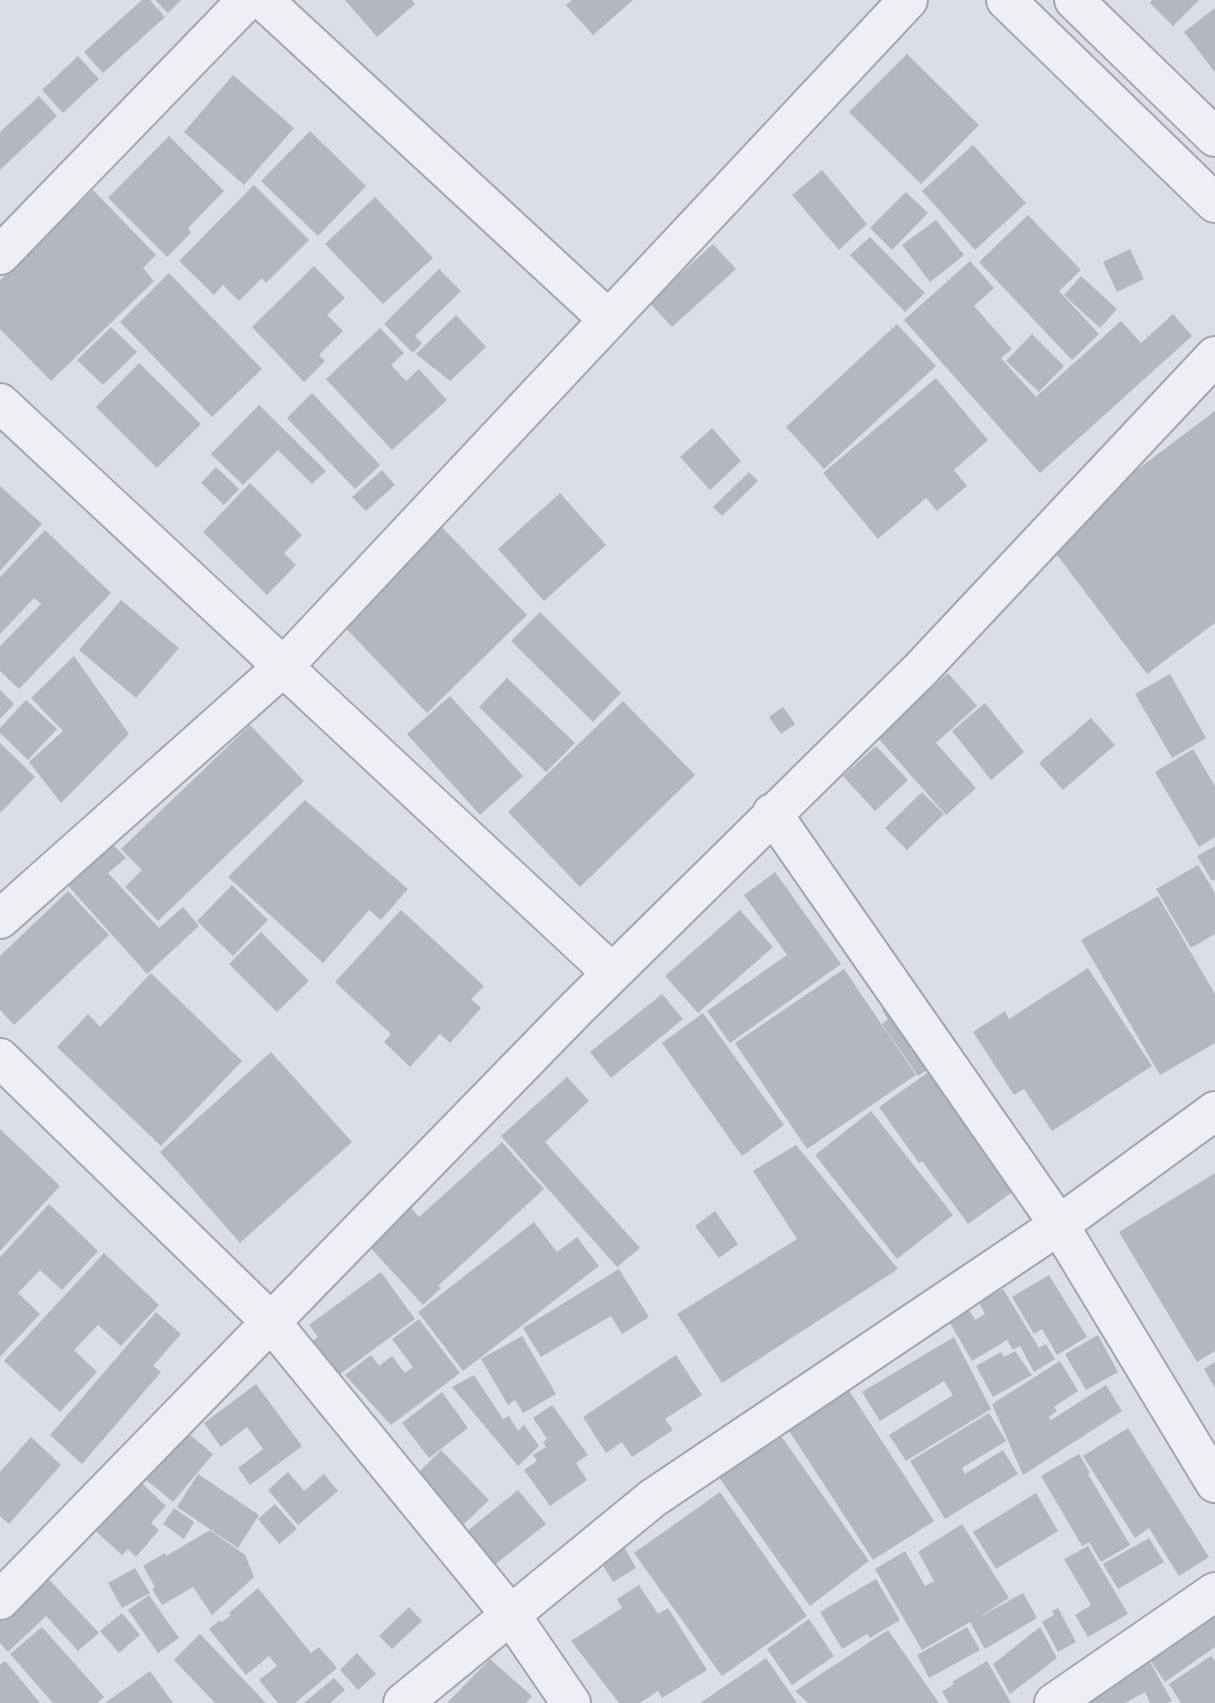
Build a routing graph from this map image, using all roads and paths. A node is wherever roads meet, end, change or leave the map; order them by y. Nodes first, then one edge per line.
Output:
1 (247, 0) edge
2 (263, 0) edge
3 (908, 0) edge
4 (1006, 0) edge
5 (1074, 0) edge
6 (1215, 137) edge
7 (1215, 203) edge
8 (0, 255) edge
9 (608, 319) junction
10 (1215, 356) edge
11 (0, 403) edge
12 (283, 667) junction
13 (772, 813) junction
14 (0, 919) edge
15 (612, 973) junction
16 (0, 1058) edge
17 (1215, 1111) edge
18 (1059, 1225) junction
19 (271, 1322) junction
20 (1215, 1483) edge
21 (1215, 1592) edge
22 (0, 1600) edge
23 (510, 1615) junction
24 (403, 1703) edge
25 (571, 1703) edge
26 (1054, 1703) edge

1 - 8 street
2 - 9 street
3 - 9 street
4 - 7 street
5 - 6 street
9 - 12 street
10 - 13 street
11 - 12 street
12 - 14 street
12 - 15 street
13 - 15 street
13 - 18 street
15 - 19 street
16 - 19 street
17 - 18 street
18 - 20 street
18 - 23 street
19 - 22 street
19 - 23 street
21 - 26 street
23 - 24 street
23 - 25 street

